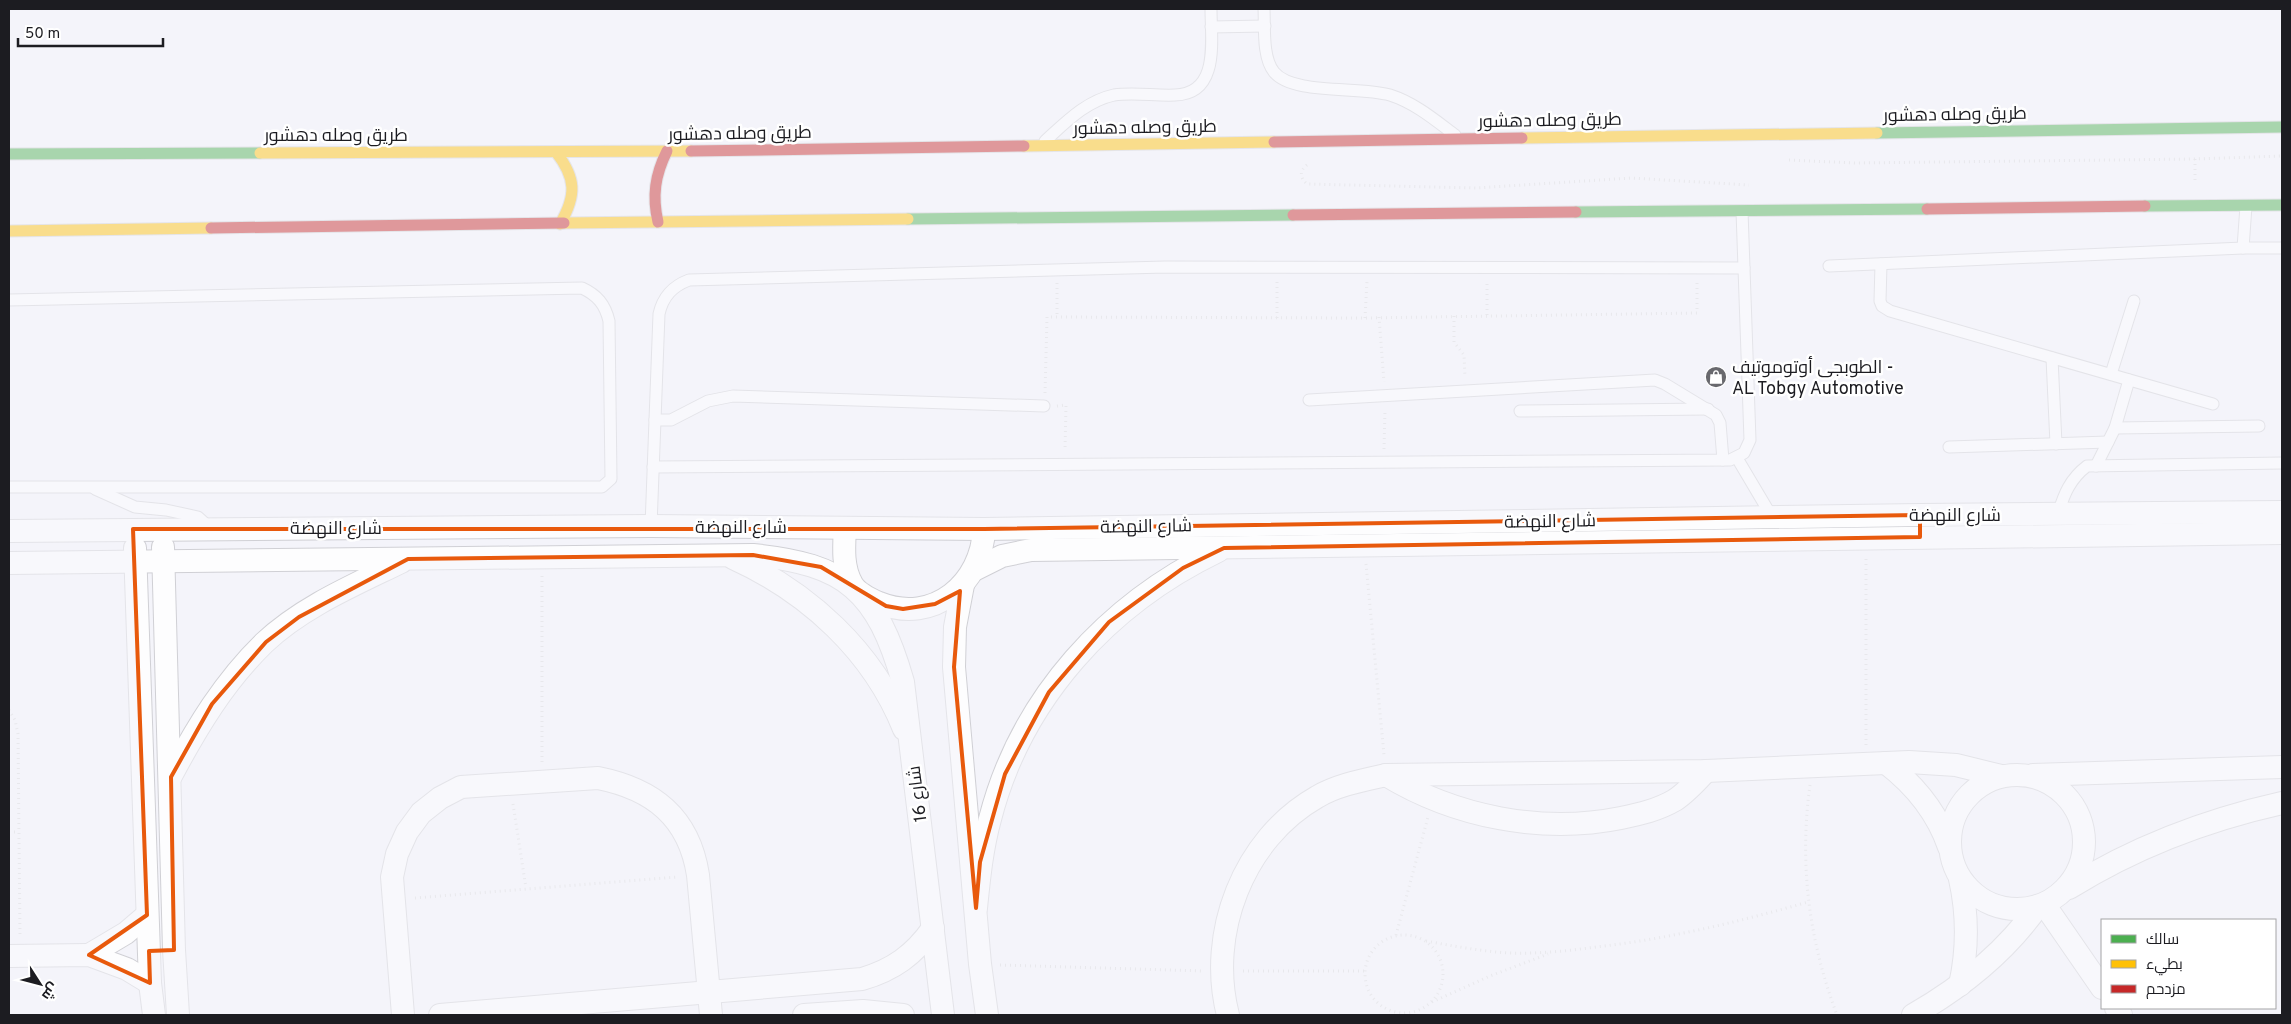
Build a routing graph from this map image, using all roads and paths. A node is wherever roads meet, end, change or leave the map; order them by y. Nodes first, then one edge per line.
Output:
1 (1211, 9) edge
2 (1264, 9) edge
3 (1265, 26) junction
4 (1211, 27) junction
5 (2282, 127) edge
6 (1460, 139) junction
7 (1040, 146) junction
8 (556, 152) junction
9 (667, 152) junction
10 (9, 154) edge
11 (2195, 159) dead end
12 (1306, 165) dead end
13 (1750, 185) dead end
14 (2185, 185) dead end
15 (2195, 185) junction
16 (2204, 185) dead end
17 (2282, 205) edge
18 (2246, 206) junction
19 (1742, 211) junction
20 (658, 222) junction
21 (560, 224) junction
22 (9, 231) edge
23 (2243, 248) junction
24 (2282, 248) edge
25 (1881, 264) junction
26 (1829, 266) dead end
27 (1278, 268) junction
28 (1367, 268) junction
29 (1488, 268) junction
30 (1696, 268) junction
31 (1744, 268) junction
32 (1056, 270) junction
33 (9, 300) edge
34 (2134, 301) dead end
35 (1487, 315) junction
36 (1454, 316) junction
37 (1057, 317) junction
38 (1277, 318) junction
39 (1365, 318) junction
40 (1379, 318) junction
41 (2052, 358) junction
42 (2111, 374) junction
43 (2129, 380) junction
44 (1466, 391) junction
45 (1385, 396) junction
46 (1309, 400) dead end
47 (2213, 404) dead end
48 (1044, 406) junction
49 (1709, 409) junction
50 (1520, 411) dead end
51 (655, 420) junction
52 (2260, 426) dead end
53 (2115, 428) junction
54 (2108, 442) junction
55 (2056, 444) junction
56 (1949, 447) dead end
57 (1737, 458) junction
58 (1723, 460) junction
59 (1384, 462) junction
60 (2282, 463) edge
61 (1065, 464) junction
62 (2096, 466) junction
63 (653, 467) junction
64 (9, 487) edge
65 (91, 487) junction
66 (2282, 512) edge
67 (2058, 514) junction
68 (1920, 515) junction
69 (1772, 517) junction
70 (1224, 525) junction
71 (651, 526) junction
72 (845, 528) junction
73 (984, 528) junction
74 (133, 529) junction
75 (161, 529) junction
76 (212, 529) junction
77 (9, 531) edge
78 (2282, 534) edge
79 (1920, 537) junction
80 (1866, 538) junction
81 (1364, 546) junction
82 (1224, 548) junction
83 (727, 556) junction
84 (542, 558) junction
85 (408, 559) junction
86 (164, 561) junction
87 (136, 562) junction
88 (9, 563) edge
89 (968, 578) junction
90 (852, 585) junction
91 (9, 710) edge
92 (911, 747) junction
93 (1876, 764) junction
94 (1813, 767) junction
95 (2282, 767) edge
96 (1706, 771) junction
97 (1386, 775) junction
98 (2027, 775) junction
99 (2001, 776) junction
100 (171, 777) junction
101 (542, 781) junction
102 (510, 783) junction
103 (1432, 800) junction
104 (2282, 803) edge
105 (9, 832) edge
106 (18, 832) junction
107 (1950, 851) junction
108 (698, 875) junction
109 (1960, 879) junction
110 (526, 888) junction
111 (392, 900) junction
112 (2048, 901) junction
113 (1808, 902) junction
114 (976, 908) junction
115 (147, 915) junction
116 (933, 928) junction
117 (1396, 935) junction
118 (1426, 940) junction
119 (174, 950) junction
120 (149, 951) junction
121 (1552, 952) junction
122 (89, 955) junction
123 (14, 956) edge
124 (980, 964) junction
125 (1221, 971) junction
126 (1365, 971) junction
127 (150, 983) junction
128 (1960, 985) junction
129 (2101, 986) edge
130 (709, 992) junction
131 (1429, 1004) junction
132 (1401, 1014) edge
133 (154, 1015) edge
134 (178, 1015) edge
135 (403, 1015) edge
136 (440, 1015) edge
137 (711, 1015) edge
138 (804, 1015) edge
139 (902, 1015) edge
140 (943, 1015) edge
141 (987, 1015) edge
142 (1228, 1015) edge
143 (1837, 1015) edge
144 (1912, 1015) edge

1 - 4 lane
2 - 3 lane
3 - 4 lane
3 - 6 lane
4 - 7 lane
5 - 6 main road, طريق وصله دهشور
6 - 7 main road, طريق وصله دهشور
7 - 9 main road, طريق وصله دهشور
8 - 9 main road, طريق وصله دهشور
8 - 10 main road, طريق وصله دهشور
8 - 21 main road
9 - 20 main road
11 - 15 path
12 - 13 path
14 - 15 path
15 - 16 path
17 - 18 main road
18 - 19 main road
18 - 23 lane
19 - 20 main road
19 - 31 lane
20 - 21 main road
21 - 22 main road
23 - 24 lane
23 - 25 lane
25 - 26 lane
25 - 41 lane
27 - 28 lane
27 - 32 lane
27 - 38 path
28 - 29 lane
28 - 39 path
29 - 30 lane
29 - 35 path
30 - 31 lane
30 - 35 path
31 - 57 lane
32 - 37 path
32 - 51 lane
33 - 65 lane
34 - 42 lane
35 - 36 path
36 - 40 path
36 - 44 path
37 - 38 path
37 - 48 path
38 - 39 path
39 - 40 path
40 - 45 path
41 - 42 lane
41 - 55 lane
42 - 43 lane
43 - 47 lane
43 - 53 lane
44 - 45 lane
44 - 49 lane
45 - 46 lane
45 - 59 path
48 - 51 lane
48 - 61 path
49 - 50 lane
49 - 58 lane
51 - 63 lane
52 - 53 lane
53 - 54 lane
54 - 55 lane
54 - 62 lane
55 - 56 lane
57 - 58 lane
57 - 69 lane
58 - 59 lane
59 - 61 lane
60 - 62 lane
61 - 63 lane
62 - 67 lane
63 - 71 lane
64 - 65 lane
65 - 76 lane
66 - 67 street, شارع النهضة
67 - 68 street, شارع النهضة
68 - 69 street, شارع النهضة
68 - 79 street
69 - 70 street, شارع النهضة
70 - 73 street, شارع النهضة
70 - 82 street
71 - 72 street, شارع النهضة
71 - 76 street, شارع النهضة
72 - 73 street, شارع النهضة
72 - 90 street
73 - 89 street
74 - 75 street, شارع النهضة
74 - 77 street, شارع النهضة
74 - 87 street
75 - 76 street, شارع النهضة
75 - 86 street
78 - 79 street, شارع النهضة
79 - 80 street, شارع النهضة
80 - 81 street, شارع النهضة
80 - 93 path
81 - 82 street, شارع النهضة
81 - 97 path
82 - 89 street, شارع النهضة
82 - 114 street
83 - 84 street, شارع النهضة
83 - 90 street, شارع النهضة
83 - 92 street
84 - 85 street, شارع النهضة
84 - 101 path
85 - 86 street, شارع النهضة
85 - 100 street
86 - 87 street, شارع النهضة
86 - 100 street
87 - 88 street, شارع النهضة
87 - 115 street
89 - 90 street, شارع النهضة
89 - 114 street
90 - 92 street, شارع 16
91 - 106 path
92 - 116 street, شارع 16
93 - 94 street
93 - 99 street
93 - 107 street
94 - 96 street
94 - 113 path
95 - 98 street
96 - 97 street
96 - 103 street
97 - 103 street
97 - 125 street
98 - 99 street
98 - 112 street
99 - 107 street
100 - 119 street
101 - 102 street
101 - 108 street
102 - 110 path
102 - 111 street
103 - 117 path
104 - 112 street
105 - 106 path
106 - 123 path
107 - 109 street
108 - 110 path
108 - 130 street
109 - 112 street
109 - 128 street
110 - 111 path
111 - 135 street
112 - 128 street
112 - 129 street
113 - 121 path
113 - 143 path
114 - 124 street
115 - 120 street
115 - 122 street
116 - 130 street
116 - 140 street, شارع 16
117 - 118 path
117 - 126 path
118 - 121 path
118 - 131 path
119 - 120 street
119 - 134 street
120 - 127 street
121 - 131 path
122 - 123 street
122 - 127 street
124 - 125 path
124 - 141 street
125 - 126 path
125 - 142 street
126 - 132 path
127 - 133 street
128 - 144 street
130 - 136 street
130 - 137 street
131 - 132 path
138 - 139 street

